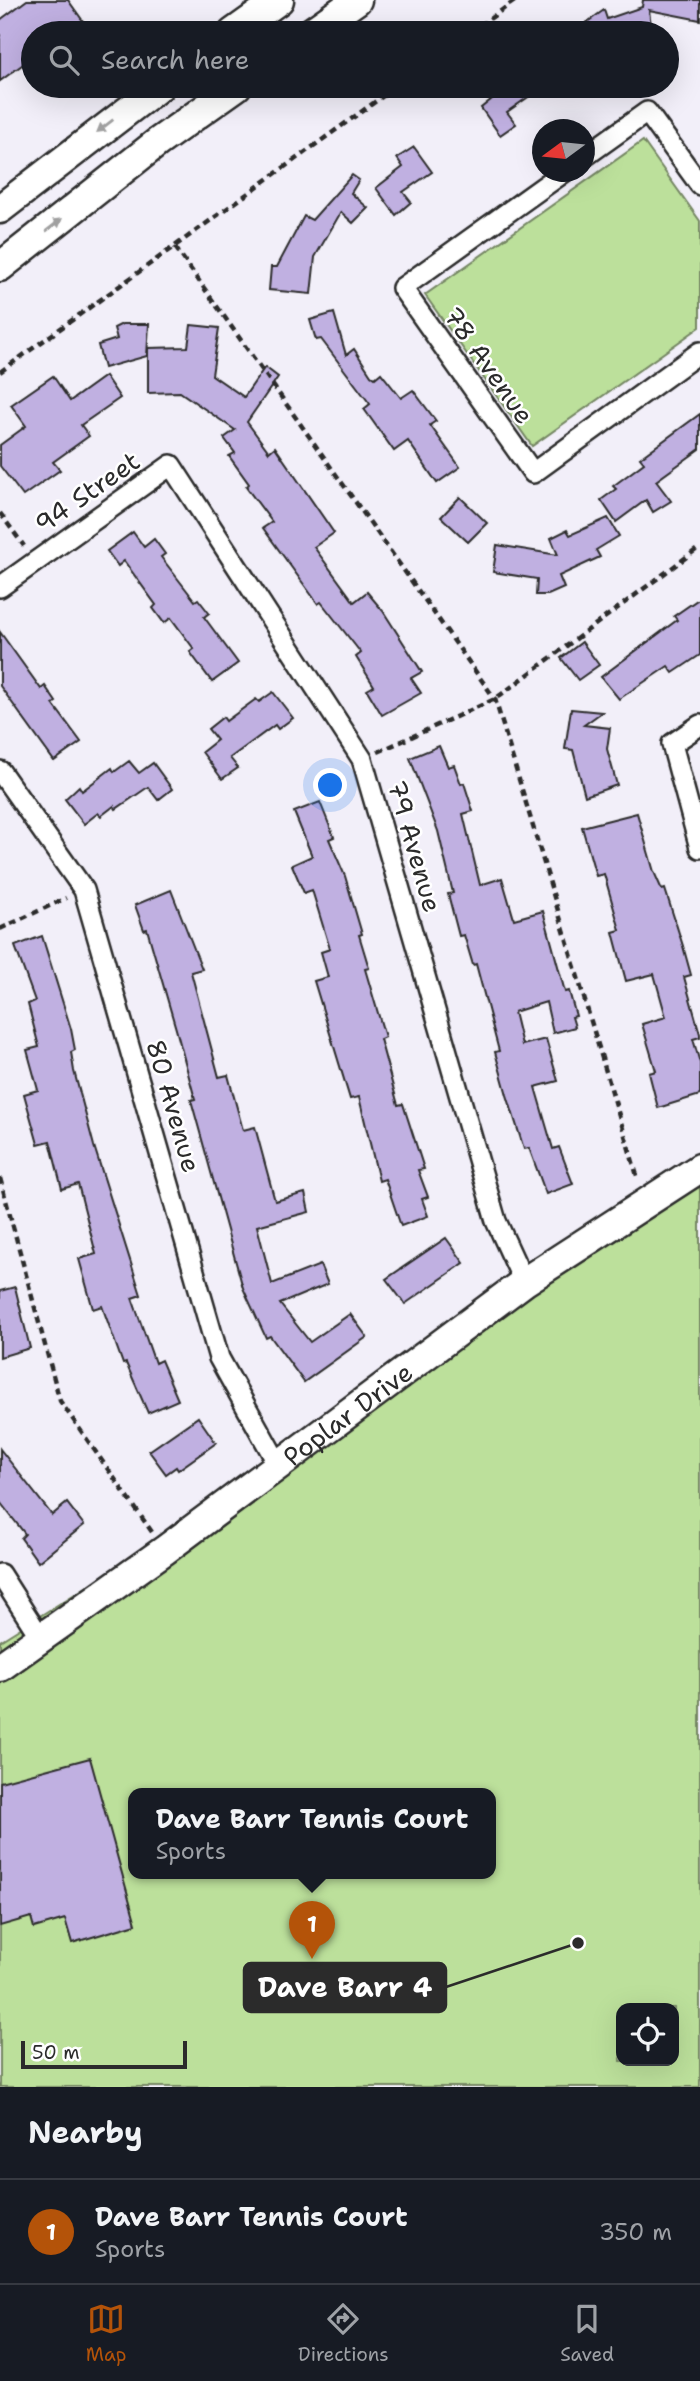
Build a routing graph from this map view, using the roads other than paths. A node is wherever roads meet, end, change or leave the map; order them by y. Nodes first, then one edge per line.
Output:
1 (279, 0) edge
2 (357, 0) edge
3 (250, 21) edge
4 (327, 21) edge
5 (144, 98) edge
6 (220, 98) edge
7 (595, 149) edge
8 (550, 182) edge
9 (700, 185) edge
10 (0, 209) edge
11 (0, 267) edge
12 (700, 352) edge
13 (171, 465) joint
14 (0, 587) edge
15 (700, 725) edge
16 (0, 771) edge
17 (700, 848) edge
18 (700, 1168) edge
19 (524, 1282) junction
20 (279, 1465) junction
21 (0, 1574) edge
22 (41, 1640) junction
23 (0, 1667) edge

1 - 3 street
2 - 4 street
5 -> 10 street
11 -> 6 street
7 - 9 street
8 - 12 street, 78 Avenue
13 - 14 street, 94 Street
13 - 19 street, 79 Avenue
15 - 17 street
16 - 20 street, 80 Avenue
18 - 19 street, Poplar Drive
19 - 20 street, Poplar Drive
20 - 22 street, Poplar Drive
21 - 22 street
22 - 23 street, Poplar Drive

